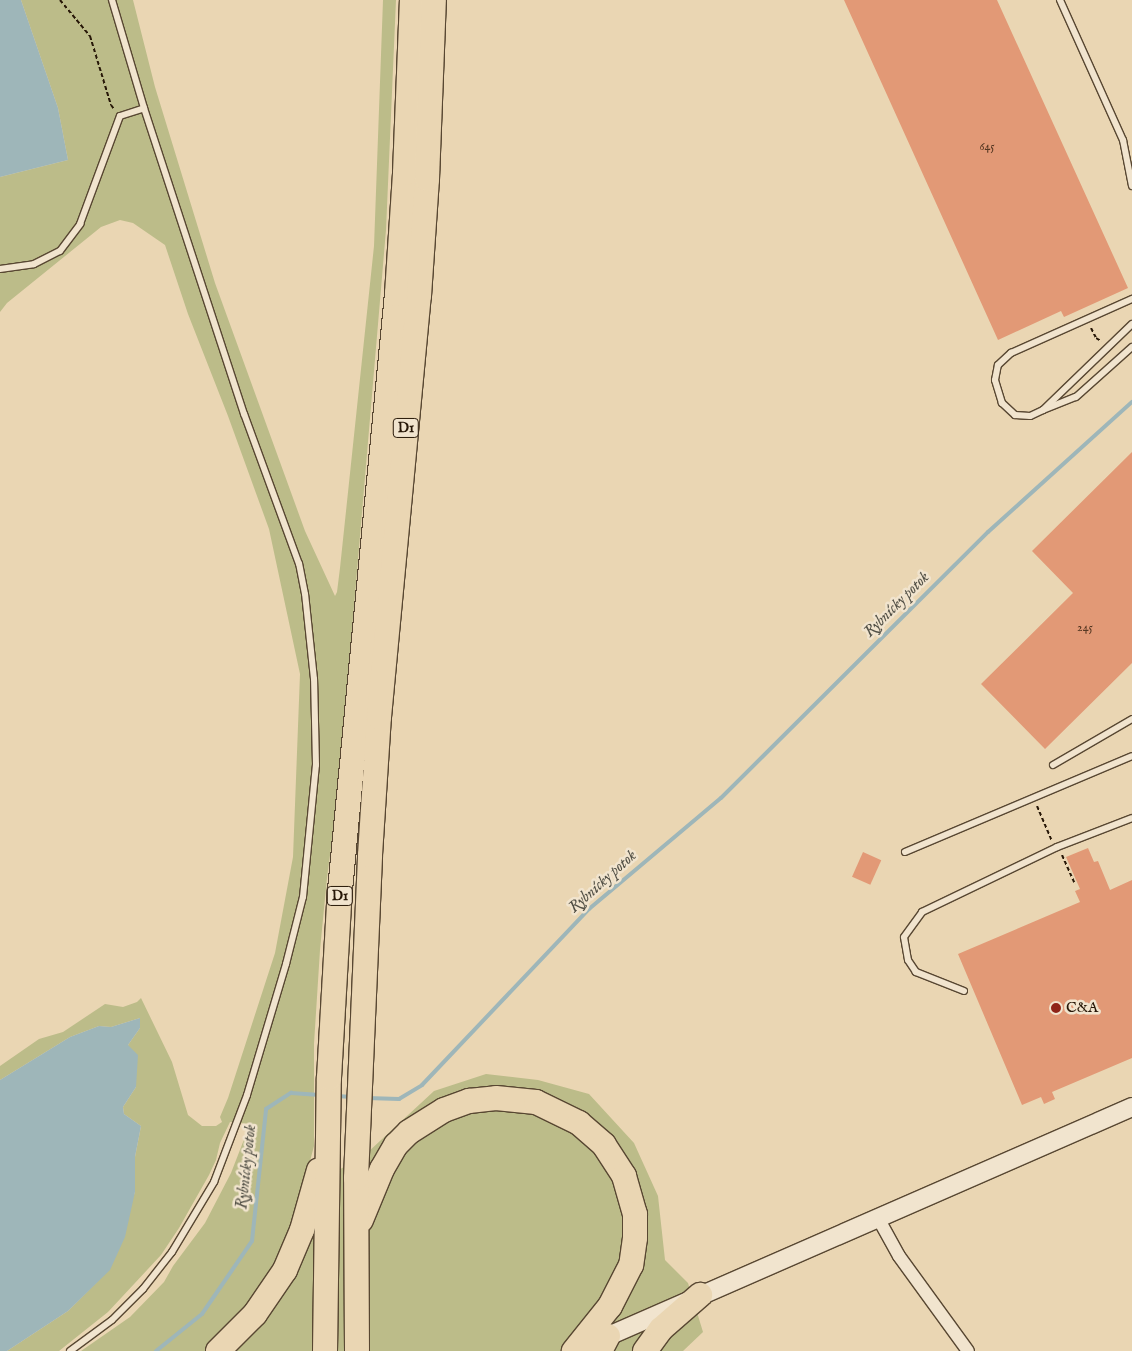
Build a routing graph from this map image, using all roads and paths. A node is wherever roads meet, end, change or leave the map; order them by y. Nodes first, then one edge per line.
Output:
1 (60, 0) edge
2 (112, 0) edge
3 (412, 0) edge
4 (434, 0) edge
5 (1060, 0) edge
6 (144, 108) junction
7 (120, 116) junction
8 (1132, 186) edge
9 (0, 269) edge
10 (1132, 299) edge
11 (1086, 320) junction
12 (1132, 324) edge
13 (1107, 335) dead end
14 (1132, 347) edge
15 (1043, 410) junction
16 (1132, 719) edge
17 (1132, 756) edge
18 (1053, 765) dead end
19 (1132, 818) edge
20 (904, 852) dead end
21 (964, 991) dead end
22 (1132, 1107) edge
23 (327, 1152) junction
24 (878, 1218) junction
25 (357, 1231) junction
26 (700, 1295) junction
27 (604, 1344) edge
28 (70, 1351) edge
29 (218, 1351) edge
30 (325, 1351) edge
31 (357, 1351) edge
32 (574, 1351) edge
33 (645, 1351) edge
34 (968, 1351) edge

1 - 7 path
2 - 6 lane
3 - 23 highway, D1
4 - 25 highway, D1
5 - 8 lane
6 - 7 lane
6 - 28 lane
7 - 9 lane
10 - 11 lane
11 - 13 path
11 - 15 lane
12 - 15 lane
14 - 15 lane
16 - 18 lane
17 - 20 lane
19 - 21 lane
22 - 24 main road
23 - 29 highway
23 - 30 highway, D1
24 - 26 main road
24 - 34 street
25 - 31 highway, D1
25 - 32 highway
26 - 27 main road
26 - 33 highway
27 - 32 main road

